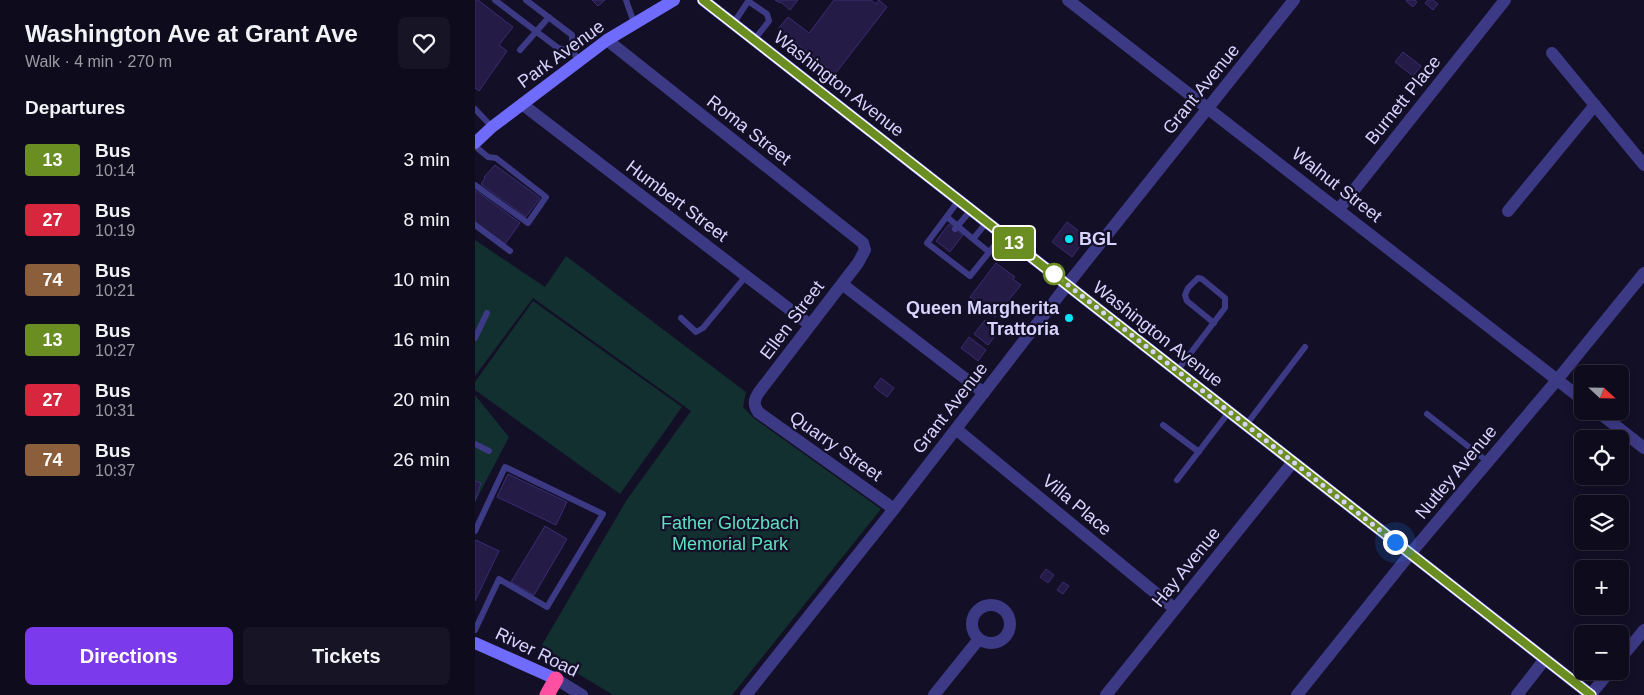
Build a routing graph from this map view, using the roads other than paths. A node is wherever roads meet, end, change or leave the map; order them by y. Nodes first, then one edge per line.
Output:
1 (495, 0) edge
2 (526, 0) edge
3 (626, 0) edge
4 (674, 0) edge
5 (703, 0) edge
6 (1068, 0) edge
7 (1294, 0) edge
8 (1505, 0) edge
9 (748, 1) edge
10 (549, 17) junction
11 (634, 23) junction
12 (733, 24) junction
13 (536, 31) junction
14 (607, 40) junction
15 (754, 40) junction
16 (572, 47) junction
17 (520, 50) dead end
18 (1552, 53) dead end
19 (578, 62) junction
20 (522, 104) junction
21 (1595, 105) junction
22 (1209, 108) junction
23 (475, 109) edge
24 (492, 127) junction
25 (476, 141) edge
26 (1644, 165) edge
27 (475, 185) edge
28 (959, 200) junction
29 (1339, 209) junction
30 (971, 210) junction
31 (1508, 211) dead end
32 (947, 217) junction
33 (987, 222) junction
34 (475, 225) edge
35 (957, 228) junction
36 (1003, 235) junction
37 (973, 238) junction
38 (865, 250) joint
39 (510, 251) dead end
40 (989, 252) junction
41 (1644, 273) edge
42 (746, 276) junction
43 (842, 284) junction
44 (1067, 284) junction
45 (487, 313) dead end
46 (681, 318) dead end
47 (1214, 323) junction
48 (810, 325) junction
49 (475, 338) edge
50 (1305, 347) dead end
51 (1177, 371) junction
52 (1557, 380) junction
53 (984, 393) junction
54 (1574, 393) edge
55 (757, 412) joint
56 (1229, 412) junction
57 (1427, 414) dead end
58 (1608, 420) edge
59 (1163, 425) dead end
60 (1246, 425) junction
61 (956, 429) junction
62 (475, 444) edge
63 (1644, 448) edge
64 (489, 451) dead end
65 (1199, 452) junction
66 (1293, 462) junction
67 (1488, 462) junction
68 (1177, 480) dead end
69 (894, 509) junction
70 (475, 531) edge
71 (1410, 554) junction
72 (1175, 609) junction
73 (475, 630) edge
74 (1644, 630) edge
75 (979, 639) dead end
76 (475, 642) edge
77 (1629, 648) edge
78 (1545, 659) junction
79 (555, 679) junction
80 (1603, 680) edge
81 (547, 695) edge
82 (582, 695) edge
83 (746, 695) edge
84 (933, 695) edge
85 (1105, 695) edge
86 (1297, 695) edge
87 (1517, 695) edge
88 (1591, 695) edge

1 - 13 lane
2 - 10 lane
3 - 11 lane
4 - 11 main road, Park Avenue
5 - 12 main road, Washington Avenue
6 - 22 street, Walnut Street
7 - 22 street, Grant Avenue
8 - 29 street, Burnett Place
9 - 12 lane
9 - 15 lane
10 - 13 lane
10 - 16 lane
11 - 14 main road, Park Avenue
12 - 15 main road, Washington Avenue
13 - 16 lane
13 - 17 lane
14 - 19 main road, Park Avenue
14 - 38 street, Roma Street
15 - 28 main road, Washington Avenue
16 - 19 lane
18 - 21 street
19 - 20 main road, Park Avenue
20 - 24 main road, Park Avenue
20 - 42 street, Humbert Street
21 - 26 street
21 - 31 street
22 - 29 street, Walnut Street
22 - 44 street, Grant Avenue
23 - 24 lane
24 - 25 main road, Park Avenue
25 - 27 lane
28 - 30 main road, Washington Avenue
28 - 32 lane
29 - 52 street, Walnut Street
30 - 33 main road, Washington Avenue
30 - 35 lane
32 - 35 lane
32 - 40 lane
33 - 36 main road, Washington Avenue
33 - 37 lane
34 - 39 lane
35 - 37 lane
36 - 40 lane
36 - 44 main road, Washington Avenue
37 - 40 lane
38 - 43 street, Ellen Street
41 - 52 street, Nutley Avenue
42 - 46 lane
42 - 48 street, Humbert Street
43 - 48 street, Ellen Street
43 - 53 street
44 - 51 main road, Washington Avenue
44 - 53 street, Grant Avenue
45 - 49 lane
47 - 47 lane
47 - 51 lane
48 - 55 street, Ellen Street
50 - 60 lane
51 - 56 main road, Washington Avenue
52 - 54 street, Walnut Street
52 - 67 street, Nutley Avenue
53 - 61 street, Grant Avenue
55 - 69 street, Quarry Street
56 - 60 main road, Washington Avenue
56 - 65 lane
57 - 67 lane
58 - 63 street
59 - 65 lane
60 - 66 main road, Washington Avenue
61 - 69 street, Grant Avenue
61 - 72 street, Villa Place
62 - 64 lane
65 - 68 lane
66 - 71 main road, Washington Avenue
66 - 72 street, Hay Avenue
67 - 71 street, Nutley Avenue
69 - 83 street, Grant Avenue
70 - 73 lane
71 - 78 main road, Washington Avenue
71 - 86 street, Nutley Avenue
72 - 85 street, Hay Avenue
74 - 77 street
75 - 84 street
76 - 79 main road, River Road
78 - 87 street
78 - 88 main road, Washington Avenue
79 - 81 highway
79 - 82 street, River Road
80 - 88 street

